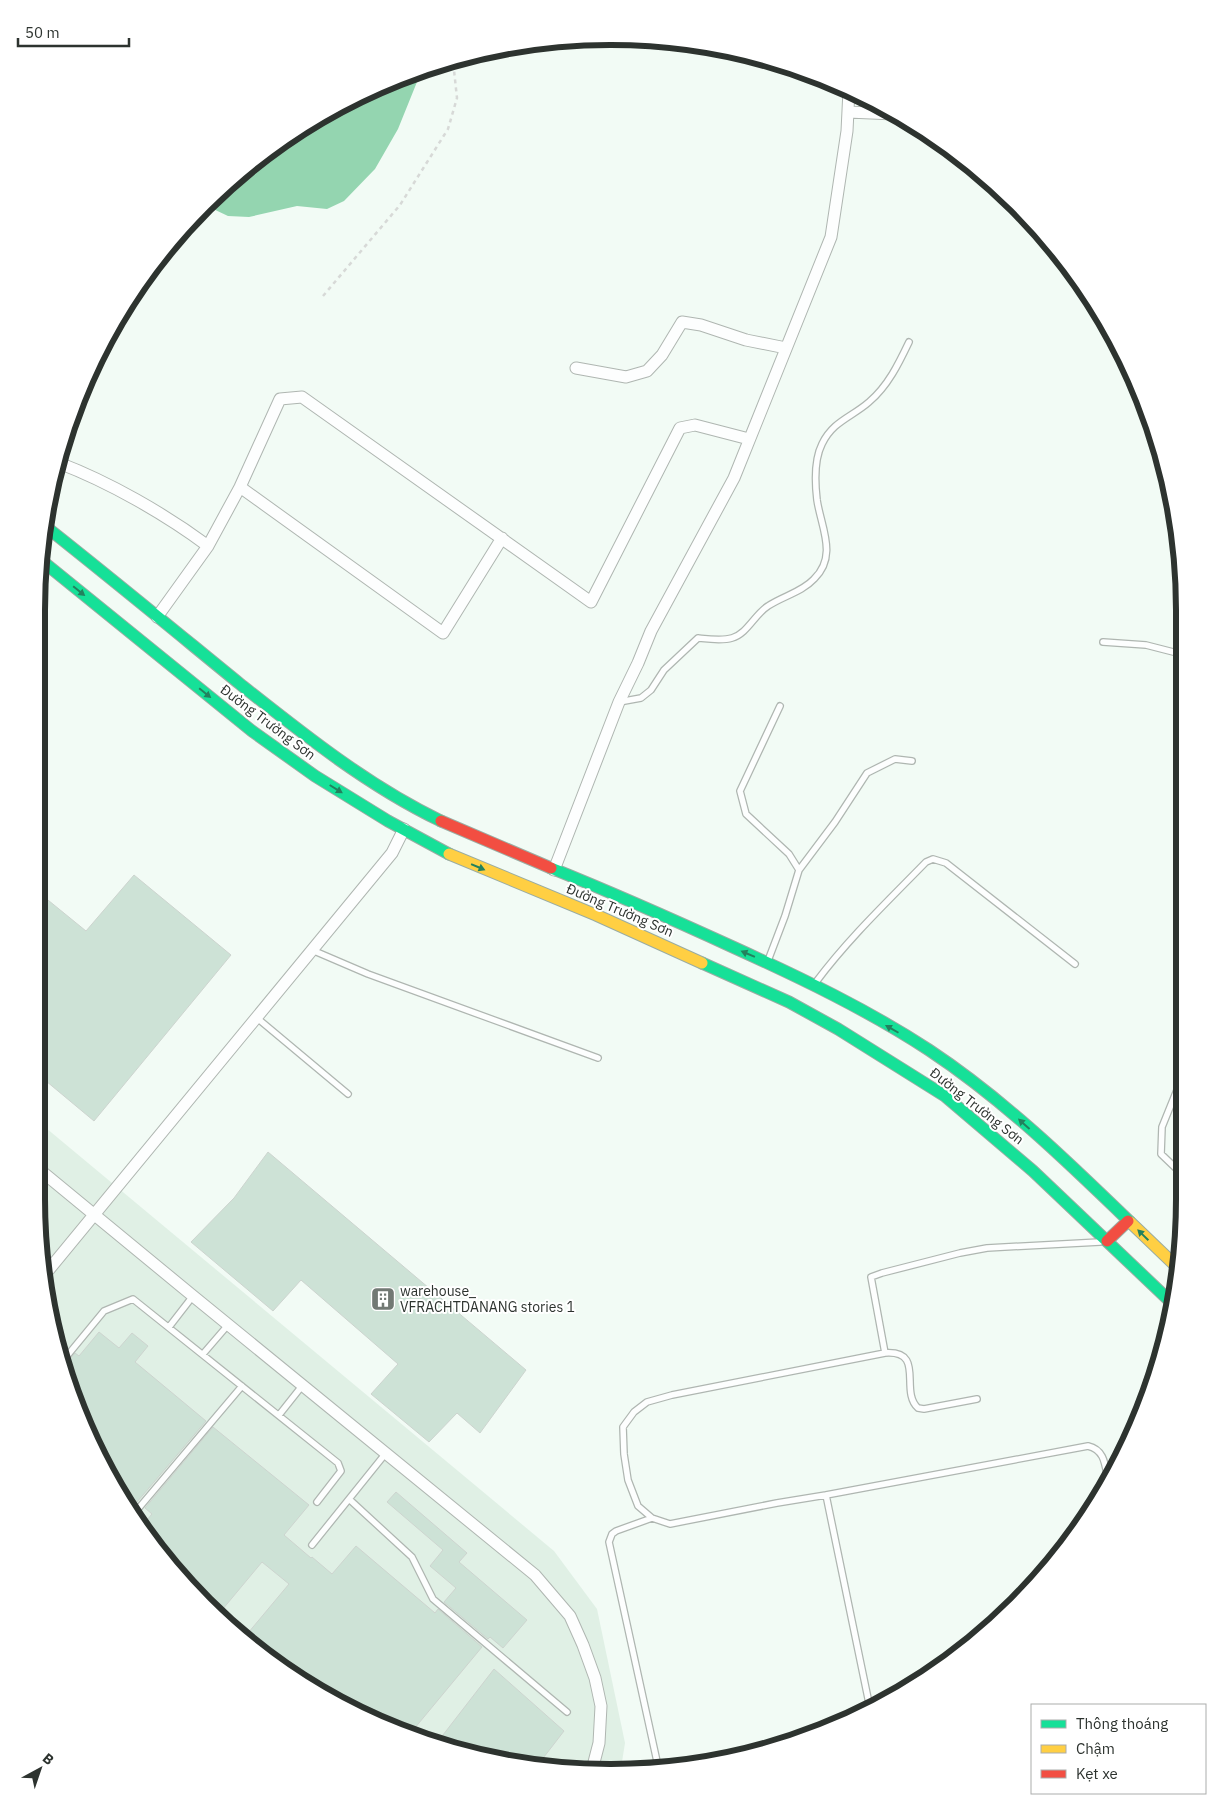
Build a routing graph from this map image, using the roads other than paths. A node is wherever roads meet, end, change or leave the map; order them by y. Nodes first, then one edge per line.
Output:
1 (848, 97) edge
2 (848, 112) junction
3 (879, 113) edge
4 (909, 342) dead end
5 (786, 348) junction
6 (576, 368) dead end
7 (749, 439) junction
8 (64, 465) edge
9 (240, 486) junction
10 (51, 531) edge
11 (502, 538) junction
12 (208, 546) junction
13 (47, 565) edge
14 (157, 617) junction
15 (1103, 642) dead end
16 (1176, 653) edge
17 (619, 702) junction
18 (780, 706) dead end
19 (912, 761) dead end
20 (404, 829) junction
21 (554, 870) junction
22 (799, 870) junction
23 (312, 950) junction
24 (768, 963) junction
25 (1075, 964) dead end
26 (814, 985) junction
27 (257, 1018) junction
28 (598, 1058) dead end
29 (1176, 1092) edge
30 (348, 1094) dead end
31 (1176, 1168) edge
32 (45, 1174) edge
33 (94, 1216) junction
34 (1128, 1221) junction
35 (1107, 1241) junction
36 (1172, 1262) edge
37 (50, 1269) edge
38 (193, 1296) junction
39 (1167, 1298) edge
40 (228, 1325) junction
41 (169, 1327) junction
42 (885, 1353) junction
43 (203, 1354) junction
44 (67, 1356) edge
45 (242, 1386) junction
46 (302, 1386) junction
47 (977, 1399) dead end
48 (279, 1415) junction
49 (386, 1453) junction
50 (1106, 1470) edge
51 (826, 1495) junction
52 (349, 1499) junction
53 (317, 1502) dead end
54 (138, 1509) edge
55 (652, 1518) junction
56 (312, 1544) dead end
57 (869, 1702) edge
58 (567, 1712) dead end
59 (657, 1762) edge
60 (594, 1764) edge

1 - 2 street
2 - 3 street
2 - 5 street
4 - 17 lane
5 - 6 street
5 - 7 street
7 - 11 street
7 - 17 street
8 - 12 street
9 - 11 street
9 - 11 street
9 - 12 street
10 - 14 main road, Đường Trường Sơn
12 - 14 street
13 -> 20 main road, Đường Trường Sơn
14 - 21 main road, Đường Trường Sơn
15 - 16 lane
17 - 21 street
18 - 22 lane
19 - 22 lane
20 - 23 street
20 -> 35 main road, Đường Trường Sơn
24 -> 21 main road, Đường Trường Sơn
22 - 24 lane
23 - 27 street
23 - 28 lane
24 - 26 main road, Đường Trường Sơn
25 - 26 lane
34 -> 26 main road, Đường Trường Sơn
27 - 30 lane
27 - 33 street
29 - 31 lane
32 - 33 street
33 - 37 street
33 - 38 street
34 - 35 main road
36 -> 34 main road, Đường Trường Sơn
35 - 39 main road, Đường Trường Sơn
35 - 42 lane
38 - 40 street
38 - 41 lane
40 - 43 lane
40 - 46 street
41 - 43 lane
41 - 44 lane
42 - 47 lane
42 - 55 lane
43 - 45 lane
45 - 48 lane
45 - 54 lane
46 - 48 lane
46 - 49 street
48 - 53 lane
49 - 52 lane
49 - 60 street
50 - 51 lane
51 - 55 lane
51 - 57 lane
52 - 56 lane
52 - 58 lane
55 - 59 lane

